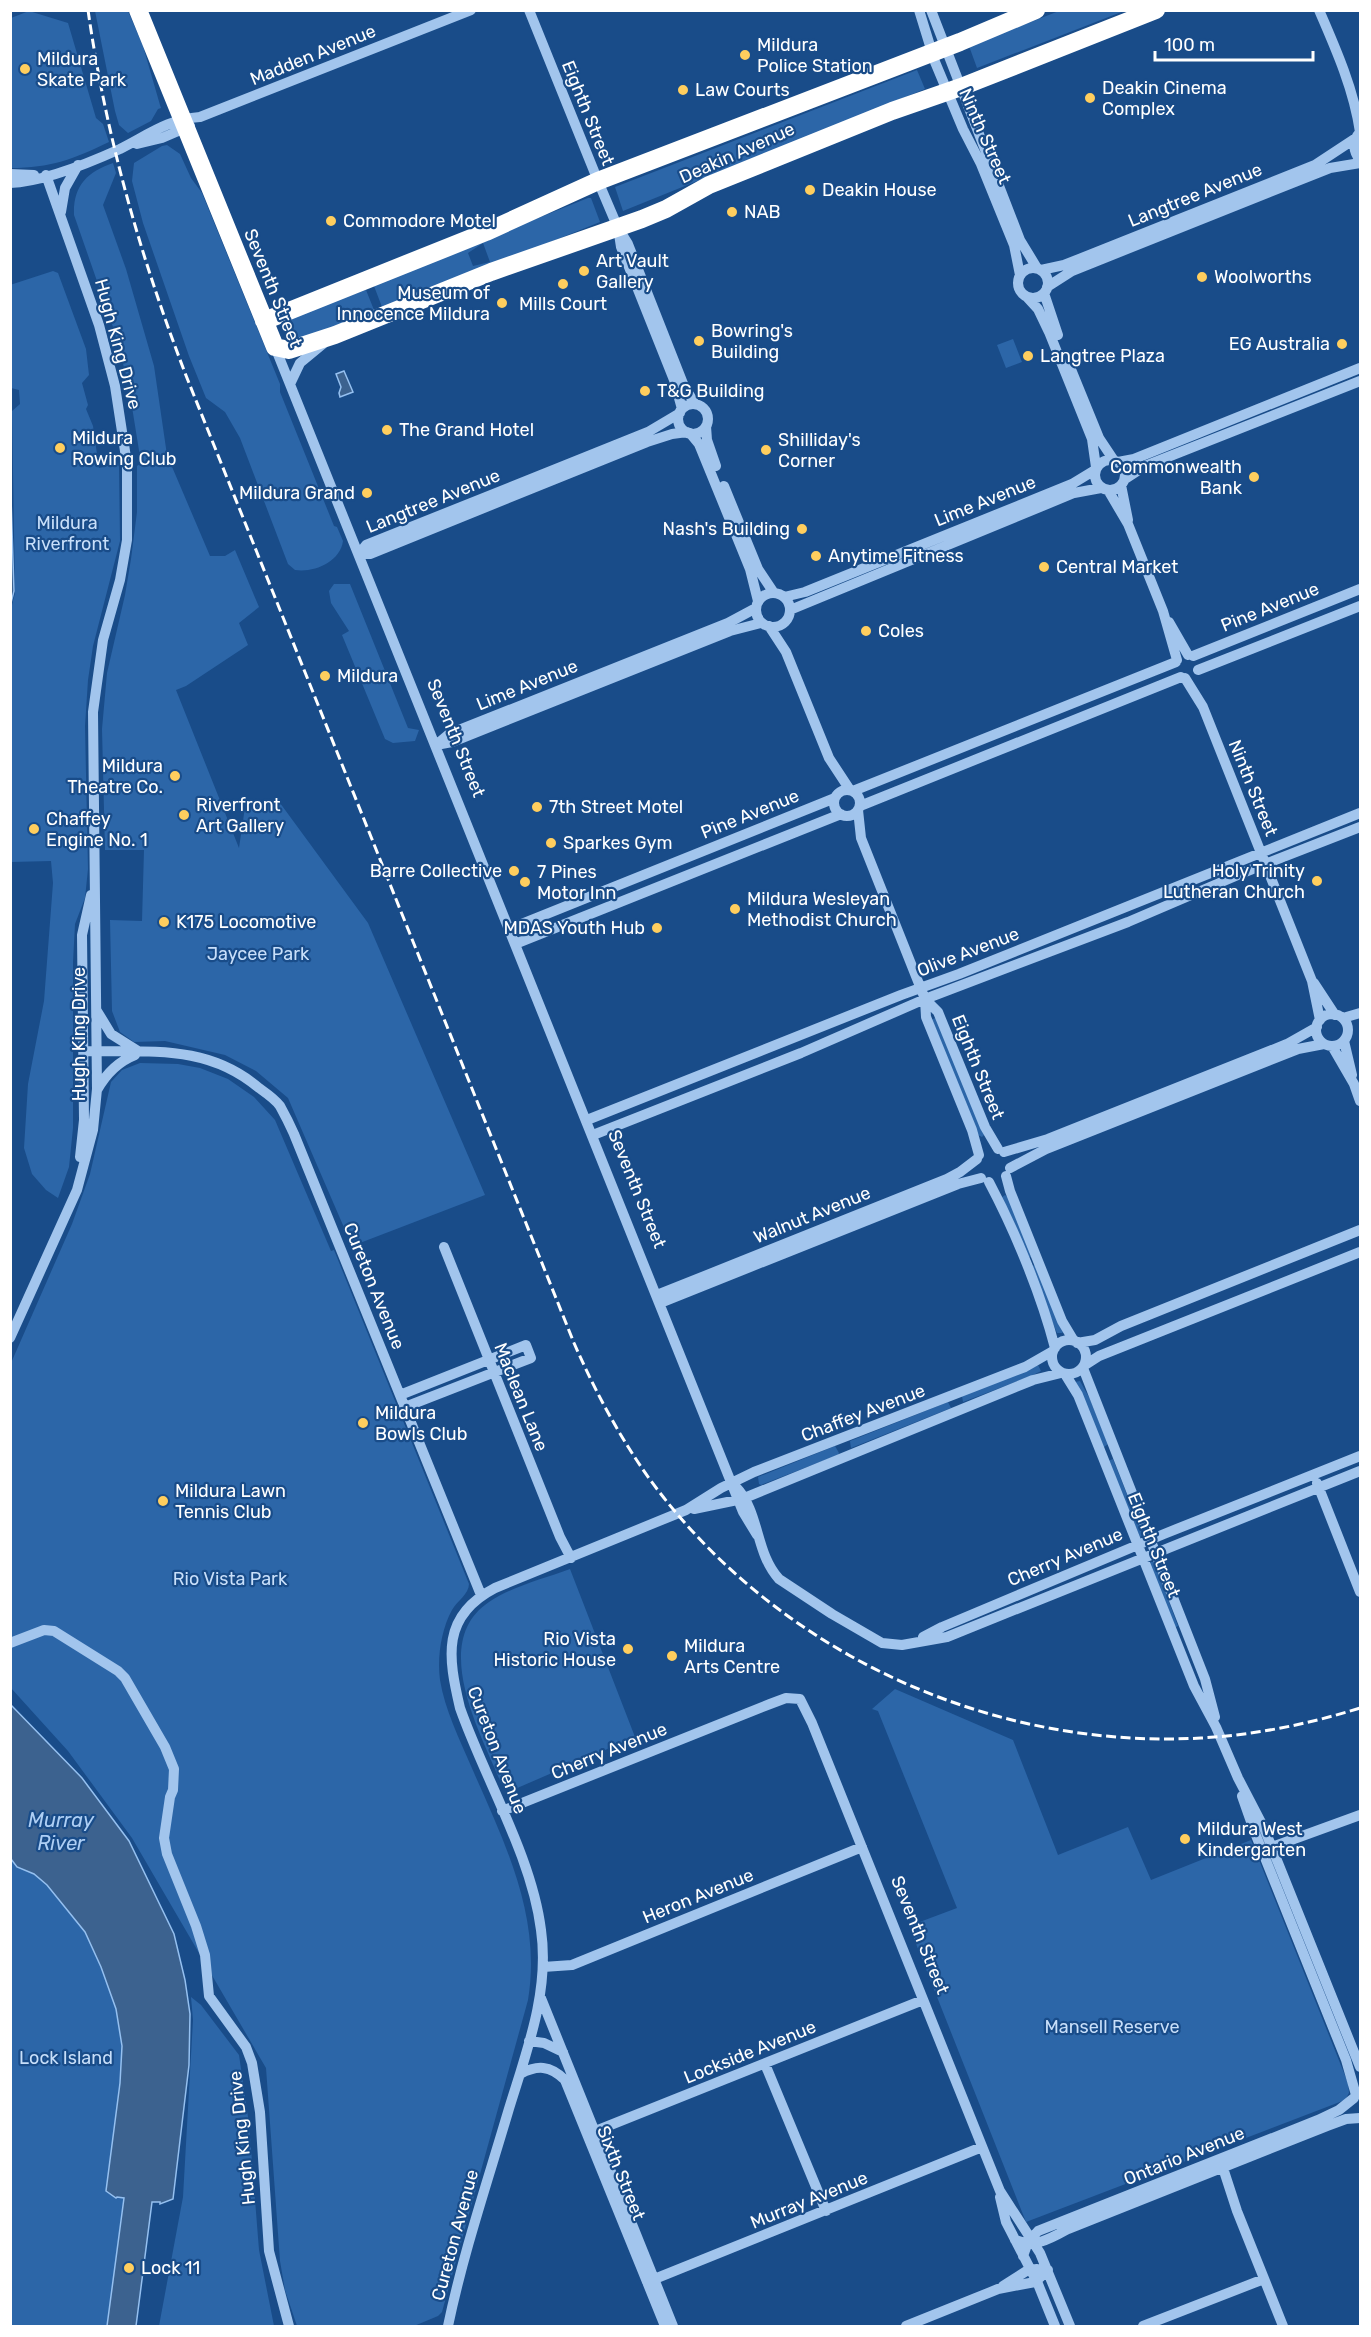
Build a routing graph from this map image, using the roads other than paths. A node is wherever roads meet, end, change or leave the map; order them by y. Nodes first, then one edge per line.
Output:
1 (138, 10) edge
2 (471, 10) edge
3 (529, 10) edge
4 (919, 10) edge
5 (931, 10) edge
6 (1036, 10) edge
7 (1156, 10) edge
8 (1319, 10) edge
9 (939, 49) junction
10 (954, 90) junction
11 (1351, 93) junction
12 (1360, 106) edge
13 (190, 122) junction
14 (1358, 135) edge
15 (1360, 161) edge
16 (78, 165) junction
17 (10, 174) edge
18 (46, 176) junction
19 (598, 181) junction
20 (10, 183) edge
21 (61, 216) junction
22 (618, 228) junction
23 (1039, 269) junction
24 (1020, 275) junction
25 (1046, 290) junction
26 (1027, 297) junction
27 (264, 321) junction
28 (334, 335) junction
29 (275, 347) junction
30 (1360, 368) edge
31 (1360, 381) edge
32 (290, 384) junction
33 (695, 404) junction
34 (681, 411) junction
35 (706, 426) junction
36 (689, 433) junction
37 (1115, 460) junction
38 (1096, 468) junction
39 (1123, 482) junction
40 (1104, 489) junction
41 (1128, 524) junction
42 (359, 554) junction
43 (1360, 589) edge
44 (779, 595) junction
45 (757, 604) junction
46 (1317, 606) junction
47 (1360, 606) edge
48 (790, 610) junction
49 (1163, 611) junction
50 (785, 621) junction
51 (1323, 621) junction
52 (765, 625) junction
53 (786, 652) junction
54 (1191, 655) junction
55 (1176, 661) junction
56 (1190, 675) junction
57 (1083, 699) junction
58 (1089, 713) junction
59 (436, 745) junction
60 (829, 758) junction
61 (852, 790) junction
62 (836, 796) junction
63 (818, 805) junction
64 (859, 808) junction
65 (1360, 813) edge
66 (842, 814) junction
67 (825, 820) junction
68 (1360, 826) edge
69 (861, 838) junction
70 (1261, 852) junction
71 (1265, 864) junction
72 (95, 876) junction
73 (531, 920) junction
74 (509, 929) junction
75 (537, 935) junction
76 (515, 944) junction
77 (1312, 981) junction
78 (921, 988) junction
79 (925, 999) junction
80 (96, 1009) junction
81 (1360, 1013) edge
82 (1339, 1016) junction
83 (1318, 1024) junction
84 (1360, 1025) edge
85 (1346, 1037) junction
86 (1328, 1045) junction
87 (84, 1051) junction
88 (96, 1051) junction
89 (141, 1053) junction
90 (1354, 1084) junction
91 (97, 1091) junction
92 (1360, 1101) edge
93 (586, 1120) junction
94 (593, 1136) junction
95 (1001, 1151) junction
96 (978, 1157) junction
97 (1008, 1172) junction
98 (985, 1180) junction
99 (77, 1190) junction
100 (1360, 1230) edge
101 (444, 1247) dead end
102 (1360, 1252) edge
103 (1296, 1257) junction
104 (1303, 1275) junction
105 (658, 1299) junction
106 (1179, 1302) junction
107 (1187, 1321) junction
108 (10, 1338) edge
109 (1076, 1342) junction
110 (1054, 1349) junction
111 (488, 1361) junction
112 (1084, 1366) junction
113 (493, 1373) junction
114 (1063, 1373) junction
115 (400, 1395) junction
116 (954, 1395) junction
117 (405, 1407) junction
118 (960, 1409) junction
119 (841, 1439) junction
120 (847, 1455) junction
121 (1360, 1456) edge
122 (1360, 1471) edge
123 (1313, 1474) junction
124 (732, 1483) junction
125 (1319, 1488) junction
126 (742, 1498) junction
127 (686, 1510) junction
128 (1150, 1540) junction
129 (1137, 1545) junction
130 (1155, 1553) junction
131 (571, 1557) junction
132 (1142, 1558) junction
133 (1360, 1592) edge
134 (481, 1595) junction
135 (918, 1641) junction
136 (10, 1643) edge
137 (797, 1698) joint
138 (1216, 1727) junction
139 (1238, 1778) junction
140 (502, 1811) junction
141 (1360, 1815) edge
142 (862, 1847) junction
143 (1273, 1850) junction
144 (543, 1967) junction
145 (540, 1994) junction
146 (923, 2000) junction
147 (529, 2041) junction
148 (563, 2052) junction
149 (765, 2064) junction
150 (1360, 2067) edge
151 (520, 2074) junction
152 (1357, 2095) edge
153 (1360, 2119) edge
154 (592, 2133) junction
155 (982, 2147) junction
156 (1219, 2166) junction
157 (999, 2191) junction
158 (826, 2211) junction
159 (1015, 2240) junction
160 (1031, 2242) junction
161 (1023, 2256) junction
162 (1030, 2270) junction
163 (1048, 2270) junction
164 (1264, 2279) junction
165 (651, 2281) junction
166 (1036, 2281) junction
167 (998, 2289) junction
168 (289, 2326) edge
169 (448, 2326) edge
170 (665, 2326) edge
171 (673, 2326) edge
172 (906, 2326) edge
173 (1055, 2326) edge
174 (1070, 2326) edge
175 (1143, 2326) edge
176 (1283, 2326) edge

1 - 13 highway, Seventh Street
2 - 13 street, Madden Avenue
3 - 19 street, Eighth Street
4 - 9 street, Ninth Street
5 - 9 street, Ninth Street
6 - 9 highway, Deakin Avenue
7 - 10 highway, Deakin Avenue
8 - 11 street
9 - 10 street, Ninth Street
9 - 10 street, Ninth Street
9 - 19 highway, Deakin Avenue
10 - 22 highway, Deakin Avenue
10 - 23 street, Ninth Street
10 - 24 street, Ninth Street
11 - 12 street
11 - 14 street
13 - 16 street
13 - 27 highway, Seventh Street
14 - 15 street
14 - 23 street, Langtree Avenue
15 - 25 street, Langtree Avenue
16 - 18 street
16 - 21 street, Hugh King Drive
17 - 18 street
18 - 20 street
18 - 21 street, Hugh King Drive
19 - 22 street, Eighth Street
19 - 27 highway, Deakin Avenue
21 - 72 street, Hugh King Drive
22 - 28 highway, Deakin Avenue
22 - 33 street, Eighth Street
22 - 34 street, Eighth Street
23 - 24 street
23 - 25 street
24 - 26 street
25 - 26 street
25 - 37 street
26 - 38 street
27 - 29 highway, Seventh Street
28 - 29 highway, Deakin Avenue
28 - 32 street, Deakin Avenue
29 - 32 street, Seventh Street
30 - 37 street
31 - 39 street
32 - 42 street, Seventh Street
33 - 34 street
33 - 35 street
34 - 36 street
34 - 42 street, Langtree Avenue
35 - 36 street
35 - 44 street
36 - 42 street, Langtree Avenue
36 - 45 street
37 - 38 street
37 - 39 street
38 - 40 street
38 - 44 street, Lime Avenue
39 - 40 street
39 - 41 street
40 - 41 street
40 - 48 street, Lime Avenue
41 - 49 street
42 - 59 street, Seventh Street
43 - 46 street, Pine Avenue
44 - 45 street
44 - 48 street
45 - 52 street
45 - 59 street, Lime Avenue
46 - 51 street
46 - 54 street, Pine Avenue
47 - 51 street, Pine Avenue
48 - 50 street
49 - 54 street
49 - 55 street
50 - 52 street
50 - 53 street
51 - 56 street, Pine Avenue
52 - 53 street
52 - 59 street, Lime Avenue
53 - 60 street
54 - 55 street
54 - 56 street
55 - 56 street
55 - 57 street
56 - 58 street, Pine Avenue
56 - 70 street, Ninth Street
57 - 58 street
57 - 61 street
58 - 64 street, Pine Avenue
59 - 74 street, Seventh Street
60 - 61 street
60 - 62 street
61 - 62 street
61 - 64 street
62 - 63 street, Pine Avenue
62 - 66 street
63 - 67 street
63 - 73 street, Pine Avenue
64 - 66 street
64 - 69 street, Eighth Street
65 - 70 street, Olive Avenue
66 - 67 street, Pine Avenue
66 - 69 street, Eighth Street
67 - 75 street, Pine Avenue
68 - 71 street, Olive Avenue
69 - 78 street, Eighth Street
70 - 71 street, Ninth Street
70 - 78 street, Olive Avenue
71 - 77 street, Ninth Street
71 - 79 street, Olive Avenue
72 - 80 street, Hugh King Drive
72 - 87 street, Hugh King Drive
73 - 74 street, Pine Avenue
73 - 75 street
74 - 76 street, Seventh Street
75 - 76 street, Pine Avenue
76 - 93 street, Seventh Street
77 - 82 street, Ninth Street
77 - 83 street, Ninth Street
78 - 79 street, Eighth Street
78 - 93 street, Olive Avenue
79 - 94 street, Olive Avenue
79 - 95 street, Eighth Street
79 - 96 street, Eighth Street
80 - 88 street, Hugh King Drive
80 - 89 street
81 - 82 street
82 - 83 street
82 - 85 street
83 - 86 street
83 - 95 street
84 - 85 street
85 - 86 street
85 - 90 street
86 - 90 street
86 - 97 street
87 - 88 street, Cureton Avenue
87 - 99 street, Hugh King Drive
88 - 89 street, Cureton Avenue
88 - 91 street, Hugh King Drive
89 - 91 street
89 - 115 street, Cureton Avenue
90 - 92 street
91 - 99 street, Hugh King Drive
93 - 94 street, Seventh Street
94 - 105 street, Seventh Street
95 - 96 street
95 - 97 street
96 - 98 street
96 - 105 street, Walnut Avenue
97 - 98 street
97 - 109 street
98 - 105 street, Walnut Avenue
98 - 110 street
99 - 108 street, Hugh King Drive
100 - 103 street
101 - 111 street, Maclean Lane
102 - 104 street
103 - 104 street
103 - 106 street
104 - 107 street
105 - 124 street, Seventh Street
106 - 107 street
106 - 109 street
107 - 112 street
109 - 110 street
109 - 112 street
110 - 114 street
110 - 116 street, Chaffey Avenue
111 - 113 street, Maclean Lane
111 - 113 street
111 - 115 street
112 - 114 street
112 - 128 street, Eighth Street
113 - 117 street
113 - 131 street, Maclean Lane
114 - 118 street, Chaffey Avenue
114 - 129 street, Eighth Street
115 - 117 street, Cureton Avenue
116 - 118 street
116 - 119 street, Chaffey Avenue
117 - 134 street, Cureton Avenue
118 - 120 street, Chaffey Avenue
119 - 120 street
119 - 124 street, Chaffey Avenue
120 - 126 street, Chaffey Avenue
121 - 123 street, Cherry Avenue
122 - 125 street, Cherry Avenue
123 - 125 street
123 - 128 street, Cherry Avenue
124 - 126 street
124 - 127 street, Chaffey Avenue
125 - 130 street, Cherry Avenue
125 - 133 street
126 - 127 street, Chaffey Avenue
126 - 135 street, Cherry Avenue
127 - 131 street, Chaffey Avenue
128 - 129 street, Cherry Avenue
128 - 130 street, Eighth Street
129 - 132 street, Eighth Street
129 - 135 street, Cherry Avenue
130 - 132 street, Cherry Avenue
130 - 138 street, Eighth Street
131 - 134 street, Chaffey Avenue
132 - 135 street, Cherry Avenue
132 - 138 street, Eighth Street
134 - 140 street, Cureton Avenue
136 - 168 street, Hugh King Drive
137 - 140 street, Cherry Avenue
137 - 142 street, Seventh Street
138 - 139 street, Eighth Street
139 - 143 street, Eighth Street
139 - 152 street, Eighth Street
140 - 144 street, Cureton Avenue
141 - 143 street
142 - 144 street, Heron Avenue
142 - 146 street, Seventh Street
143 - 150 street, Eighth Street
144 - 145 street, Cureton Avenue
145 - 147 street, Cureton Avenue
145 - 148 street, Sixth Street
146 - 149 street, Lockside Avenue
146 - 155 street, Seventh Street
147 - 148 street
147 - 151 street, Cureton Avenue
148 - 154 street, Sixth Street
149 - 154 street, Lockside Avenue
149 - 158 street
151 - 154 street, Sixth Street
151 - 169 street, Cureton Avenue
152 - 153 street, Eighth Street
152 - 156 street, Ontario Avenue
153 - 156 street, Ontario Avenue
154 - 165 street, Sixth Street
155 - 157 street, Seventh Street
155 - 158 street, Murray Avenue
156 - 160 street, Ontario Avenue
156 - 164 street
157 - 159 street, Seventh Street
157 - 160 street, Seventh Street
158 - 165 street, Murray Avenue
159 - 160 street
159 - 161 street, Seventh Street
160 - 161 street
160 - 163 street, Seventh Street
161 - 162 street, Seventh Street
162 - 163 street
162 - 166 street, Seventh Street
162 - 167 street
163 - 166 street
163 - 174 street, Seventh Street
164 - 175 street
164 - 176 street
165 - 170 street, Sixth Street
165 - 171 street, Sixth Street
166 - 167 street
166 - 173 street, Seventh Street
167 - 172 street

